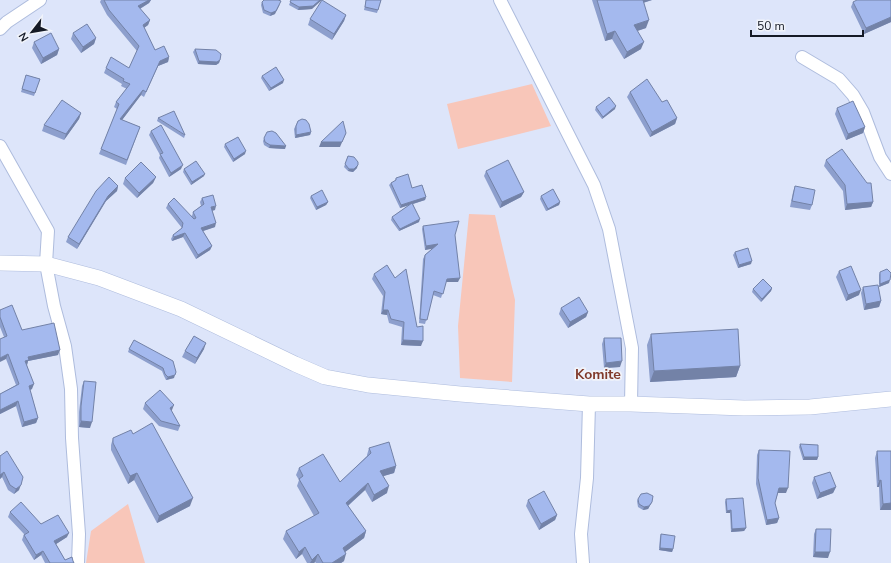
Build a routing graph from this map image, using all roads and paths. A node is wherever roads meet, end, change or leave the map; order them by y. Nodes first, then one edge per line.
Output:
1 (40, 0) edge
2 (500, 0) edge
3 (0, 28) edge
4 (802, 57) dead end
5 (0, 146) edge
6 (891, 174) edge
7 (0, 263) edge
8 (46, 264) junction
9 (891, 399) edge
10 (589, 404) junction
11 (631, 404) junction
12 (78, 563) edge
13 (583, 563) edge

1 - 3 street
2 - 11 street
4 - 6 street
5 - 8 street
7 - 8 street
8 - 10 street
8 - 12 street
9 - 11 street
10 - 11 street
10 - 13 street

